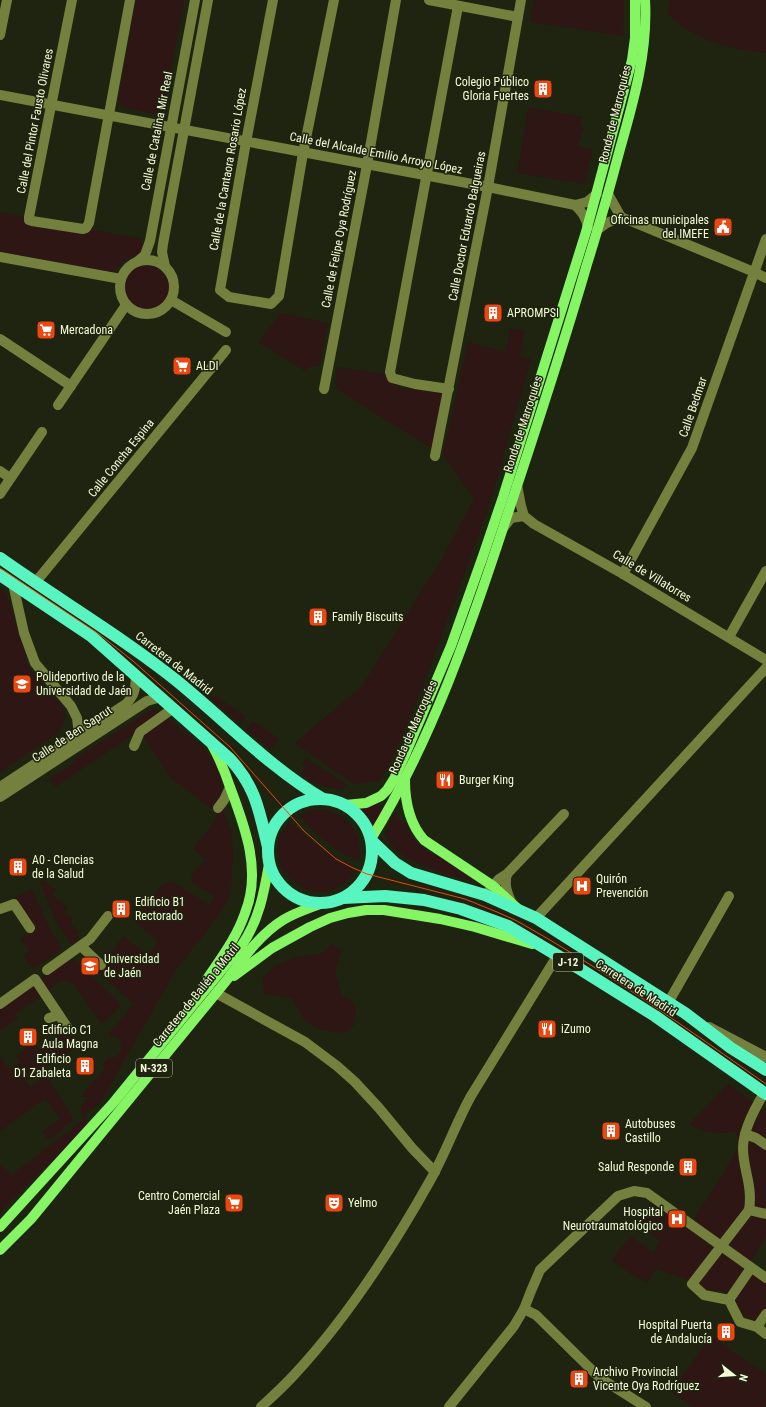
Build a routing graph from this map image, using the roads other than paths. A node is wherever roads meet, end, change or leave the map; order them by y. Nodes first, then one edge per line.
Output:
1 (7, 0) edge
2 (72, 0) edge
3 (130, 0) edge
4 (195, 0) edge
5 (208, 0) edge
6 (273, 0) edge
7 (334, 0) edge
8 (396, 0) edge
9 (429, 0) edge
10 (521, 0) edge
11 (635, 0) edge
12 (645, 0) edge
13 (458, 6) junction
14 (518, 17) junction
15 (0, 35) edge
16 (0, 96) edge
17 (51, 105) junction
18 (109, 116) junction
19 (171, 128) junction
20 (184, 130) junction
21 (246, 142) junction
22 (303, 153) junction
23 (367, 165) junction
24 (426, 176) junction
25 (488, 188) junction
26 (597, 194) junction
27 (608, 194) junction
28 (575, 205) junction
29 (621, 217) junction
30 (592, 229) junction
31 (766, 239) edge
32 (0, 257) edge
33 (137, 262) junction
34 (165, 266) junction
35 (754, 272) junction
36 (766, 278) edge
37 (121, 279) junction
38 (171, 300) junction
39 (126, 305) junction
40 (226, 332) dead end
41 (0, 339) edge
42 (226, 350) dead end
43 (71, 386) junction
44 (324, 389) dead end
45 (449, 389) junction
46 (58, 405) dead end
47 (42, 432) dead end
48 (435, 456) dead end
49 (0, 471) edge
50 (10, 478) junction
51 (518, 485) junction
52 (0, 494) edge
53 (524, 516) junction
54 (504, 526) junction
55 (0, 558) edge
56 (766, 571) edge
57 (623, 574) junction
58 (0, 575) edge
59 (35, 583) junction
60 (13, 584) junction
61 (729, 637) junction
62 (766, 660) edge
63 (766, 668) edge
64 (136, 675) junction
65 (161, 697) junction
66 (168, 712) dead end
67 (79, 735) junction
68 (210, 742) junction
69 (134, 746) dead end
70 (405, 778) junction
71 (0, 786) edge
72 (230, 787) junction
73 (0, 797) edge
74 (323, 799) junction
75 (238, 804) junction
76 (346, 805) junction
77 (564, 814) dead end
78 (371, 840) junction
79 (268, 847) junction
80 (269, 864) junction
81 (507, 874) junction
82 (489, 890) junction
83 (729, 896) dead end
84 (343, 898) junction
85 (320, 904) junction
86 (515, 906) junction
87 (0, 909) edge
88 (108, 916) dead end
89 (536, 918) junction
90 (30, 928) dead end
91 (81, 946) junction
92 (544, 948) junction
93 (557, 956) junction
94 (101, 965) dead end
95 (44, 972) dead end
96 (226, 982) junction
97 (216, 993) junction
98 (668, 1003) junction
99 (0, 1004) edge
100 (194, 1004) junction
101 (685, 1014) junction
102 (59, 1015) junction
103 (48, 1018) dead end
104 (69, 1030) dead end
105 (766, 1057) edge
106 (766, 1070) edge
107 (765, 1094) edge
108 (745, 1134) junction
109 (766, 1145) edge
110 (435, 1172) junction
111 (749, 1210) junction
112 (766, 1214) edge
113 (0, 1227) edge
114 (720, 1247) junction
115 (0, 1250) edge
116 (751, 1268) junction
117 (766, 1278) edge
118 (729, 1300) junction
119 (524, 1309) junction
120 (766, 1314) edge
121 (757, 1327) junction
122 (766, 1334) edge
123 (260, 1407) edge
124 (449, 1407) edge
125 (646, 1407) edge

1 - 15 street
2 - 17 street, Calle del Pintor Fausto Olivares
3 - 18 street
4 - 19 street, Calle de Catalina Mir Real
5 - 20 street
6 - 21 street, Calle de la Cantaora Rosario López
7 - 22 street
8 - 23 street, Calle de Felipe Oya Rodríguez
9 - 13 street
10 - 14 street, Calle Doctor Eduardo Balgueiras
11 - 26 main road, Ronda de Marroquíes
12 - 27 main road, Ronda de Marroquíes
13 - 14 street
13 - 24 street
14 - 25 street, Calle Doctor Eduardo Balgueiras
16 - 17 street, Calle del Alcalde Emilio Arroyo López
17 - 18 street, Calle del Alcalde Emilio Arroyo López
17 - 18 street, Calle del Pintor Fausto Olivares
18 - 19 street, Calle del Alcalde Emilio Arroyo López
19 - 20 street, Calle del Alcalde Emilio Arroyo López
19 - 33 street, Calle de Catalina Mir Real
20 - 21 street, Calle del Alcalde Emilio Arroyo López
20 - 34 street
21 - 22 street, Calle del Alcalde Emilio Arroyo López
21 - 22 street, Calle de la Cantaora Rosario López
22 - 23 street, Calle del Alcalde Emilio Arroyo López
23 - 24 street, Calle del Alcalde Emilio Arroyo López
23 - 44 street, Calle de Felipe Oya Rodríguez
24 - 25 street, Calle del Alcalde Emilio Arroyo López
24 - 45 street
25 - 28 street, Calle del Alcalde Emilio Arroyo López
25 - 45 street, Calle Doctor Eduardo Balgueiras
26 - 28 street
26 - 30 main road, Ronda de Marroquíes
27 - 29 street
27 - 30 main road, Ronda de Marroquíes
28 - 30 street
29 - 30 street
29 - 35 street
30 - 51 main road, Ronda de Marroquíes
30 - 76 main road, Ronda de Marroquíes
31 - 35 street, Calle Bedmar
32 - 37 street
33 - 34 street
33 - 37 street
34 - 38 street
35 - 36 street
35 - 57 street, Calle Bedmar
37 - 39 street
38 - 39 street
38 - 40 street
39 - 43 street
41 - 43 street
42 - 59 street, Calle Concha Espina
43 - 46 street
45 - 48 street, Calle Doctor Eduardo Balgueiras
47 - 50 street
49 - 50 street
50 - 52 street
51 - 53 street
51 - 54 main road, Ronda de Marroquíes
53 - 54 street
53 - 57 street, Calle de Villatorres
54 - 70 main road, Ronda de Marroquíes
55 - 59 highway, Carretera de Madrid
56 - 61 street
57 - 61 street, Calle de Villatorres
58 - 60 highway
59 - 74 highway, Carretera de Madrid
60 - 64 highway
60 - 67 street, Calle de Ben Saprut
61 - 62 street, Calle de Villatorres
63 - 89 street
64 - 65 highway
64 - 67 street, Calle de Ben Saprut
65 - 68 highway
65 - 73 street, Calle de Ben Saprut
66 - 69 street
67 - 71 street, Calle de Ben Saprut
68 - 72 main road
68 - 79 highway
70 - 78 main road, Ronda de Marroquíes
70 - 82 main road
72 - 75 main road
72 - 75 street
74 - 76 highway
74 - 79 highway
75 - 100 main road
76 - 78 highway
77 - 81 street
78 - 82 highway, Carretera de Madrid / J-12
78 - 84 highway
79 - 80 highway
80 - 85 highway
80 - 100 main road, Carretera de Bailén a Motril / N-323
81 - 82 street
81 - 86 street
82 - 86 highway, Carretera de Madrid / J-12
83 - 98 street
84 - 85 highway
84 - 92 highway, Carretera de Madrid / J-12
85 - 96 main road, Carretera de Bailén a Motril / N-323
86 - 89 highway, Carretera de Madrid / J-12
87 - 90 street
88 - 91 street
89 - 98 highway, Carretera de Madrid / J-12
91 - 94 street
91 - 95 street
92 - 93 highway, Carretera de Madrid / J-12
92 - 96 main road
93 - 107 highway, Carretera de Madrid / J-12
93 - 110 street
96 - 97 main road, Carretera de Bailén a Motril / N-323
97 - 110 street
97 - 115 main road, Carretera de Bailén a Motril / N-323
98 - 101 highway, Carretera de Madrid / J-12
99 - 102 street
100 - 113 main road, Carretera de Bailén a Motril / N-323
101 - 105 street
101 - 106 highway, J-12
102 - 103 street
102 - 104 street
107 - 108 street
108 - 109 street
108 - 111 street
110 - 123 street
111 - 112 street
111 - 114 street
114 - 116 street
114 - 118 street
114 - 119 street
116 - 117 street
116 - 118 street
118 - 121 street
119 - 124 street
119 - 125 street
120 - 121 street
121 - 122 street

